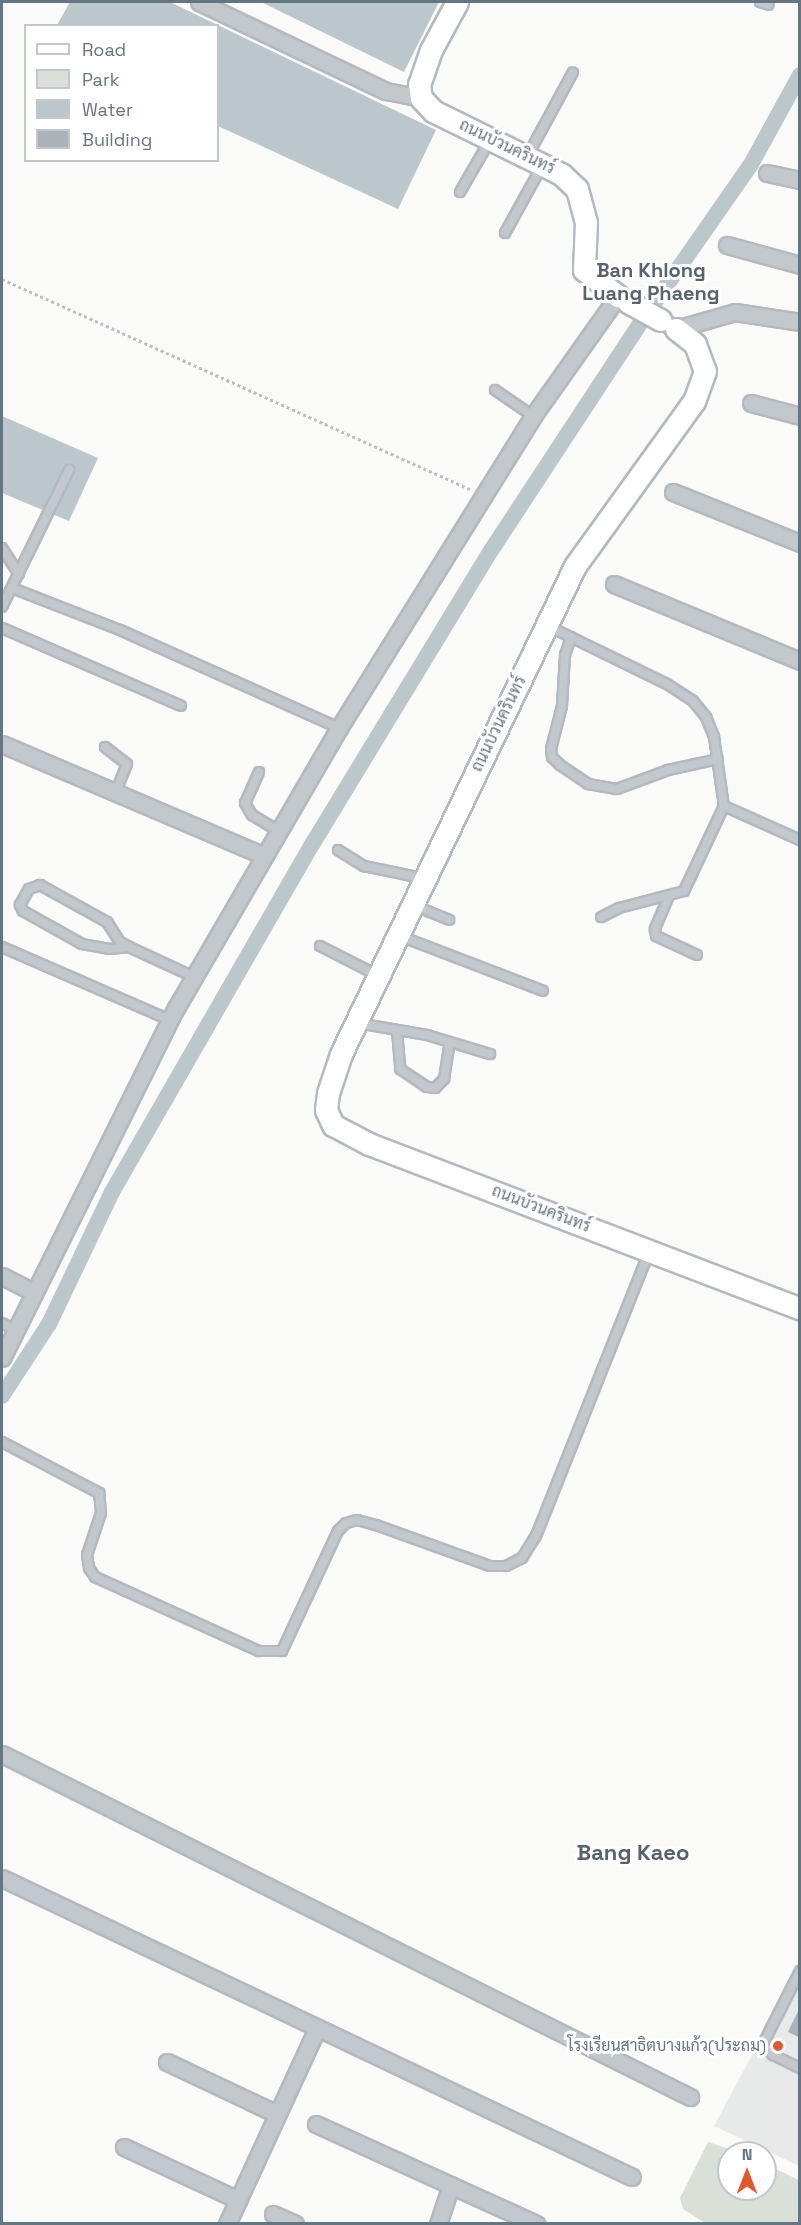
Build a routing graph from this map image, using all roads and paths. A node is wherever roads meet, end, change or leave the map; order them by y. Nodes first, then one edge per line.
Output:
1 (199, 2) edge
2 (457, 2) edge
3 (760, 2) edge
4 (769, 5) dead end
5 (573, 72) dead end
6 (421, 98) junction
7 (492, 138) junction
8 (535, 161) junction
9 (767, 172) dead end
10 (800, 180) edge
11 (460, 192) dead end
12 (505, 233) dead end
13 (727, 245) dead end
14 (800, 265) edge
15 (2, 279) edge
16 (623, 299) junction
17 (800, 322) edge
18 (668, 325) junction
19 (495, 390) dead end
20 (750, 403) dead end
21 (532, 416) junction
22 (800, 416) edge
23 (69, 471) dead end
24 (673, 492) dead end
25 (482, 495) junction
26 (800, 543) edge
27 (2, 548) edge
28 (19, 574) junction
29 (614, 584) dead end
30 (12, 588) junction
31 (2, 607) edge
32 (547, 626) junction
33 (2, 628) edge
34 (571, 637) junction
35 (800, 661) edge
36 (181, 706) dead end
37 (339, 728) junction
38 (2, 744) edge
39 (105, 747) dead end
40 (718, 759) junction
41 (259, 772) dead end
42 (115, 793) junction
43 (724, 806) junction
44 (279, 831) junction
45 (800, 840) edge
46 (338, 850) dead end
47 (264, 856) junction
48 (426, 880) junction
49 (668, 898) junction
50 (413, 906) junction
51 (602, 917) dead end
52 (449, 920) dead end
53 (399, 935) junction
54 (320, 946) dead end
55 (2, 947) edge
56 (129, 947) junction
57 (697, 955) dead end
58 (379, 976) junction
59 (194, 977) junction
60 (543, 991) dead end
61 (170, 1020) junction
62 (356, 1023) junction
63 (397, 1031) junction
64 (450, 1042) junction
65 (490, 1054) dead end
66 (650, 1251) junction
67 (2, 1276) edge
68 (34, 1292) junction
69 (800, 1309) edge
70 (8, 1327) edge
71 (2, 1358) edge
72 (2, 1442) edge
73 (2, 1754) edge
74 (2, 1878) edge
75 (800, 1971) edge
76 (317, 2028) junction
77 (167, 2062) dead end
78 (800, 2068) edge
79 (690, 2097) dead end
80 (277, 2114) junction
81 (316, 2124) dead end
82 (124, 2147) dead end
83 (633, 2177) dead end
84 (451, 2185) junction
85 (238, 2200) junction
86 (273, 2214) dead end
87 (227, 2223) edge
88 (295, 2223) edge
89 (438, 2223) edge
90 (536, 2223) edge

1 - 6 street
2 - 6 street
3 - 4 lane
5 - 8 lane
6 - 7 street, ถนนบัวนครินทร์
7 - 8 street, ถนนบัวนครินทร์
7 - 11 lane
8 - 12 lane
8 - 16 street, ถนนบัวนครินทร์
9 - 10 street
13 - 14 street
15 - 25 path
16 - 18 street, ถนนบัวนครินทร์
16 - 21 street
17 - 18 street
18 - 32 street, ถนนบัวนครินทร์
19 - 21 lane
20 - 22 street
21 - 25 street
23 - 28 lane
24 - 26 street
25 - 37 street
27 - 28 lane
28 - 30 lane
29 - 35 street
30 - 31 lane
30 - 37 lane
32 - 34 lane
32 - 48 street, ถนนบัวนครินทร์
33 - 36 lane
34 - 40 lane
34 - 40 lane
37 - 44 street
38 - 42 street
39 - 42 lane
40 - 43 lane
41 - 44 lane
42 - 47 street
43 - 45 lane
43 - 49 lane
44 - 47 street
46 - 48 lane
47 - 59 street
48 - 50 street, ถนนบัวนครินทร์
49 - 51 lane
49 - 57 lane
50 - 52 lane
50 - 53 street, ถนนบัวนครินทร์
53 - 58 street, ถนนบัวนครินทร์
53 - 60 lane
54 - 58 lane
55 - 61 lane
56 - 56 lane
56 - 59 lane
58 - 62 street, ถนนบัวนครินทร์
59 - 61 street
61 - 68 street
62 - 63 lane
62 - 66 street, ถนนบัวนครินทร์
63 - 64 lane
63 - 64 lane
64 - 65 lane
66 - 69 street, ถนนบัวนครินทร์
66 - 72 lane
67 - 68 street
68 - 70 street
70 - 71 street
73 - 79 street
74 - 76 street
75 - 78 lane
76 - 80 street
76 - 83 street
77 - 80 street
80 - 85 street
81 - 84 street
82 - 85 street
84 - 89 street
84 - 90 street
85 - 87 street
86 - 88 street

